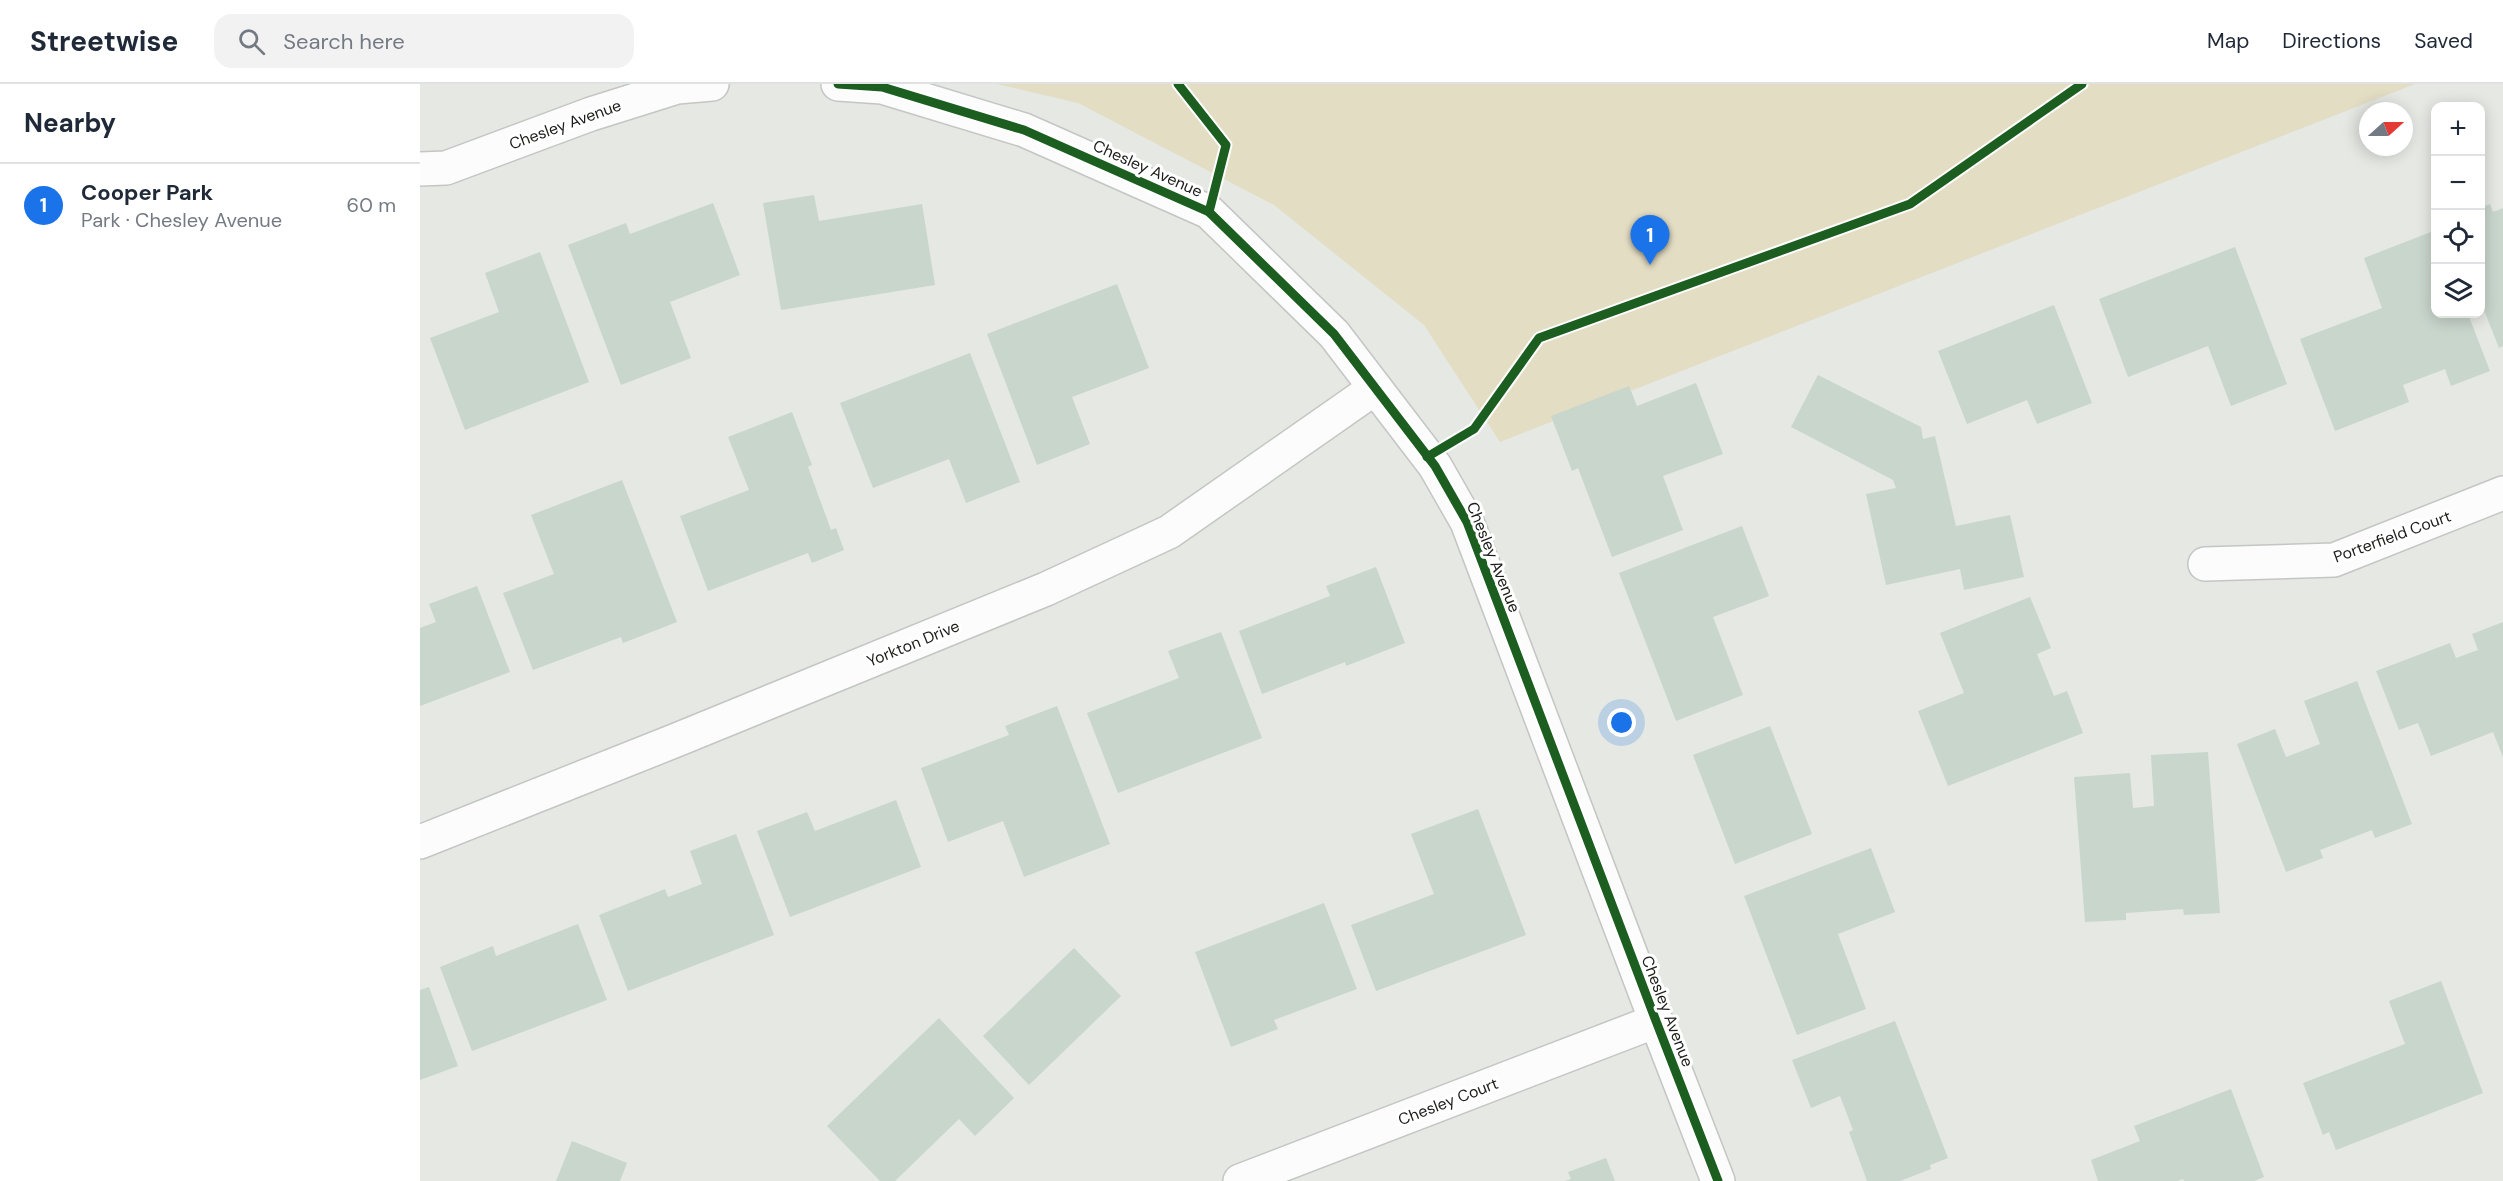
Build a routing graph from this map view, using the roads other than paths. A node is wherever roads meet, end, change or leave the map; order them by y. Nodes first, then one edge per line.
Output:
1 (712, 84) edge
2 (838, 84) edge
3 (420, 169) edge
4 (1375, 388) junction
5 (2503, 494) edge
6 (2205, 564) dead end
7 (420, 842) edge
8 (1656, 1022) junction
9 (1240, 1181) edge
10 (1718, 1181) edge

1 - 3 street, Chesley Avenue
2 - 4 street, Chesley Avenue
4 - 7 street, Yorkton Drive
4 - 8 street, Chesley Avenue
5 - 6 street, Porterfield Court
8 - 9 street, Chesley Court
8 - 10 street, Chesley Avenue

